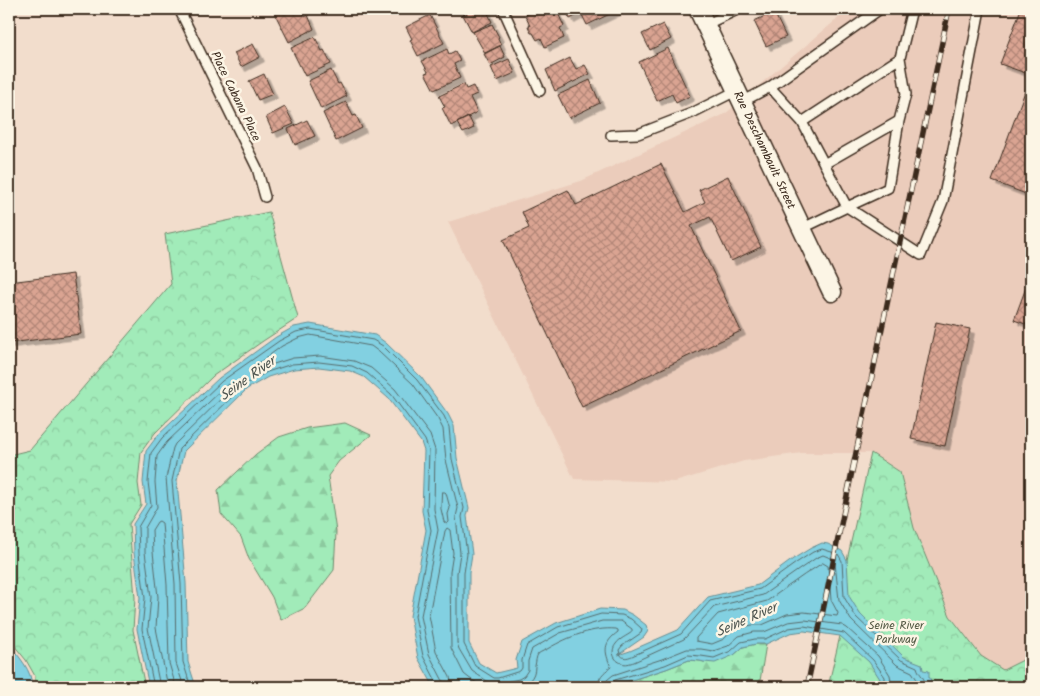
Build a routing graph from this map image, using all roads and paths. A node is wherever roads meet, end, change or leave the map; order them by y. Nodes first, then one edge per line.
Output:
1 (179, 9) edge
2 (503, 9) edge
3 (698, 9) edge
4 (739, 9) edge
5 (880, 9) edge
6 (912, 9) edge
7 (980, 9) edge
8 (705, 25) junction
9 (900, 58) junction
10 (770, 87) junction
11 (540, 91) dead end
12 (739, 96) junction
13 (802, 122) junction
14 (899, 122) junction
15 (611, 135) dead end
16 (824, 164) junction
17 (265, 197) dead end
18 (847, 207) junction
19 (802, 229) junction
20 (832, 292) dead end

1 - 17 lane, Place Cabana Place
2 - 11 lane
3 - 8 street, Rue Deschambault Street
4 - 8 lane
5 - 10 lane
6 - 9 lane
7 - 18 lane
8 - 12 street, Rue Deschambault Street
9 - 13 lane
9 - 14 lane
10 - 12 lane
10 - 13 lane
12 - 15 lane
12 - 19 street, Rue Deschambault Street
13 - 16 lane
14 - 16 lane
14 - 18 lane
16 - 18 lane
18 - 19 lane
19 - 20 street, Rue Deschambault Street

